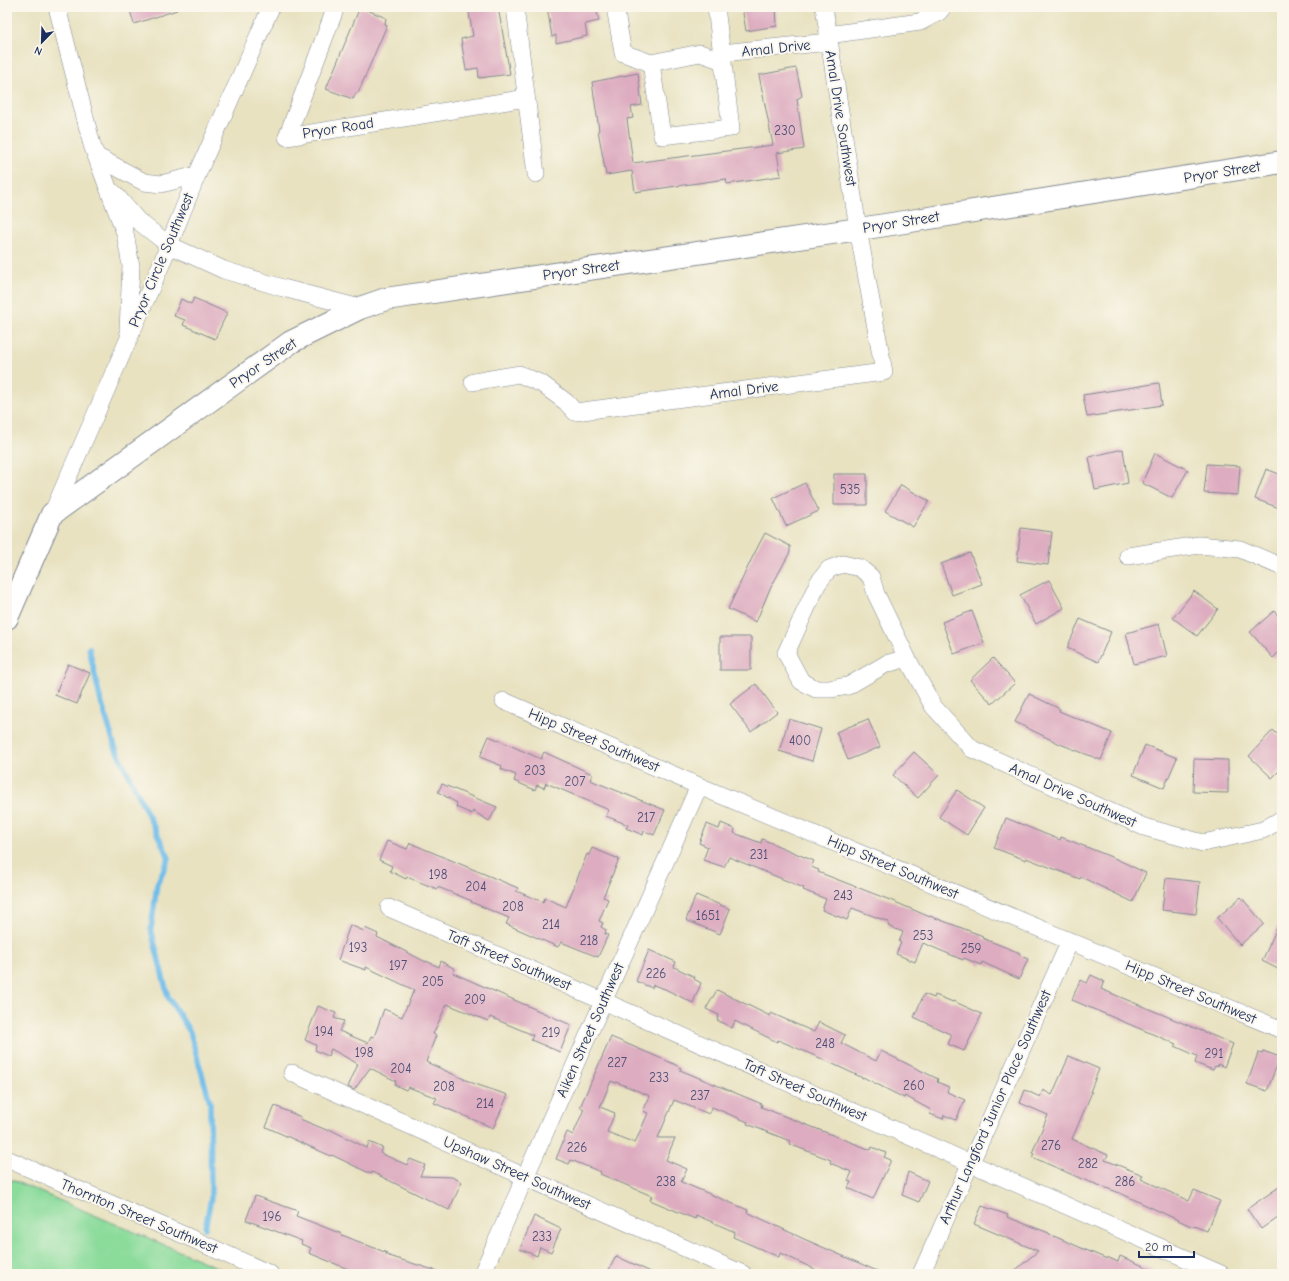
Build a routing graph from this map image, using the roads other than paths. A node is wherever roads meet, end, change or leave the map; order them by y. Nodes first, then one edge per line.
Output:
1 (57, 7) edge
2 (271, 7) edge
3 (336, 7) edge
4 (515, 7) edge
5 (615, 7) edge
6 (716, 7) edge
7 (824, 7) edge
8 (943, 7) edge
9 (829, 39) junction
10 (722, 57) junction
11 (651, 63) junction
12 (526, 98) junction
13 (96, 156) junction
14 (1282, 162) edge
15 (536, 174) dead end
16 (197, 175) junction
17 (107, 184) junction
18 (858, 229) junction
19 (169, 245) junction
20 (360, 308) junction
21 (128, 338) junction
22 (473, 382) dead end
23 (52, 514) junction
24 (1128, 556) dead end
25 (1282, 567) edge
26 (7, 618) edge
27 (908, 658) junction
28 (504, 701) dead end
29 (699, 786) junction
30 (1282, 819) edge
31 (389, 908) dead end
32 (1070, 941) junction
33 (603, 1001) junction
34 (1282, 1030) edge
35 (292, 1073) dead end
36 (7, 1159) edge
37 (970, 1163) junction
38 (525, 1177) junction
39 (270, 1274) edge
40 (482, 1274) edge
41 (743, 1274) edge
42 (921, 1274) edge
43 (1221, 1274) edge

1 - 13 street
2 - 16 street, Pryor Circle Southwest
3 - 12 street, Pryor Road
4 - 12 street
5 - 11 street
6 - 10 street, Amal Drive
7 - 9 street, Amal Drive Southwest
8 - 9 street, Amal Drive
9 - 10 street, Amal Drive
9 - 18 street, Amal Drive Southwest
10 - 11 street, Amal Drive
10 - 11 street, Amal Drive
12 - 15 street
13 - 16 street
13 - 17 street
14 - 18 main road, Pryor Street
16 - 19 street, Pryor Circle Southwest
17 - 19 street
17 - 21 street
18 - 20 main road, Pryor Street
18 - 22 street, Amal Drive
19 - 20 street
19 - 21 street, Pryor Circle Southwest
20 - 23 main road, Pryor Street
21 - 23 street, Pryor Circle Southwest
23 - 26 main road
24 - 25 street
27 - 27 street, Amal Drive Southwest
27 - 30 street, Amal Drive Southwest
28 - 29 street, Hipp Street Southwest
29 - 32 street, Hipp Street Southwest
29 - 33 street, Aiken Street Southwest
31 - 33 street, Taft Street Southwest
32 - 34 street, Hipp Street Southwest
32 - 37 street, Arthur Langford Junior Place Southwest
33 - 37 street, Taft Street Southwest
33 - 38 street, Aiken Street Southwest
35 - 38 street, Upshaw Street Southwest
36 - 39 street, Thornton Street Southwest
37 - 42 street, Arthur Langford Junior Place Southwest
37 - 43 street, Taft Street Southwest
38 - 40 street, Aiken Street Southwest
38 - 41 street, Upshaw Street Southwest

